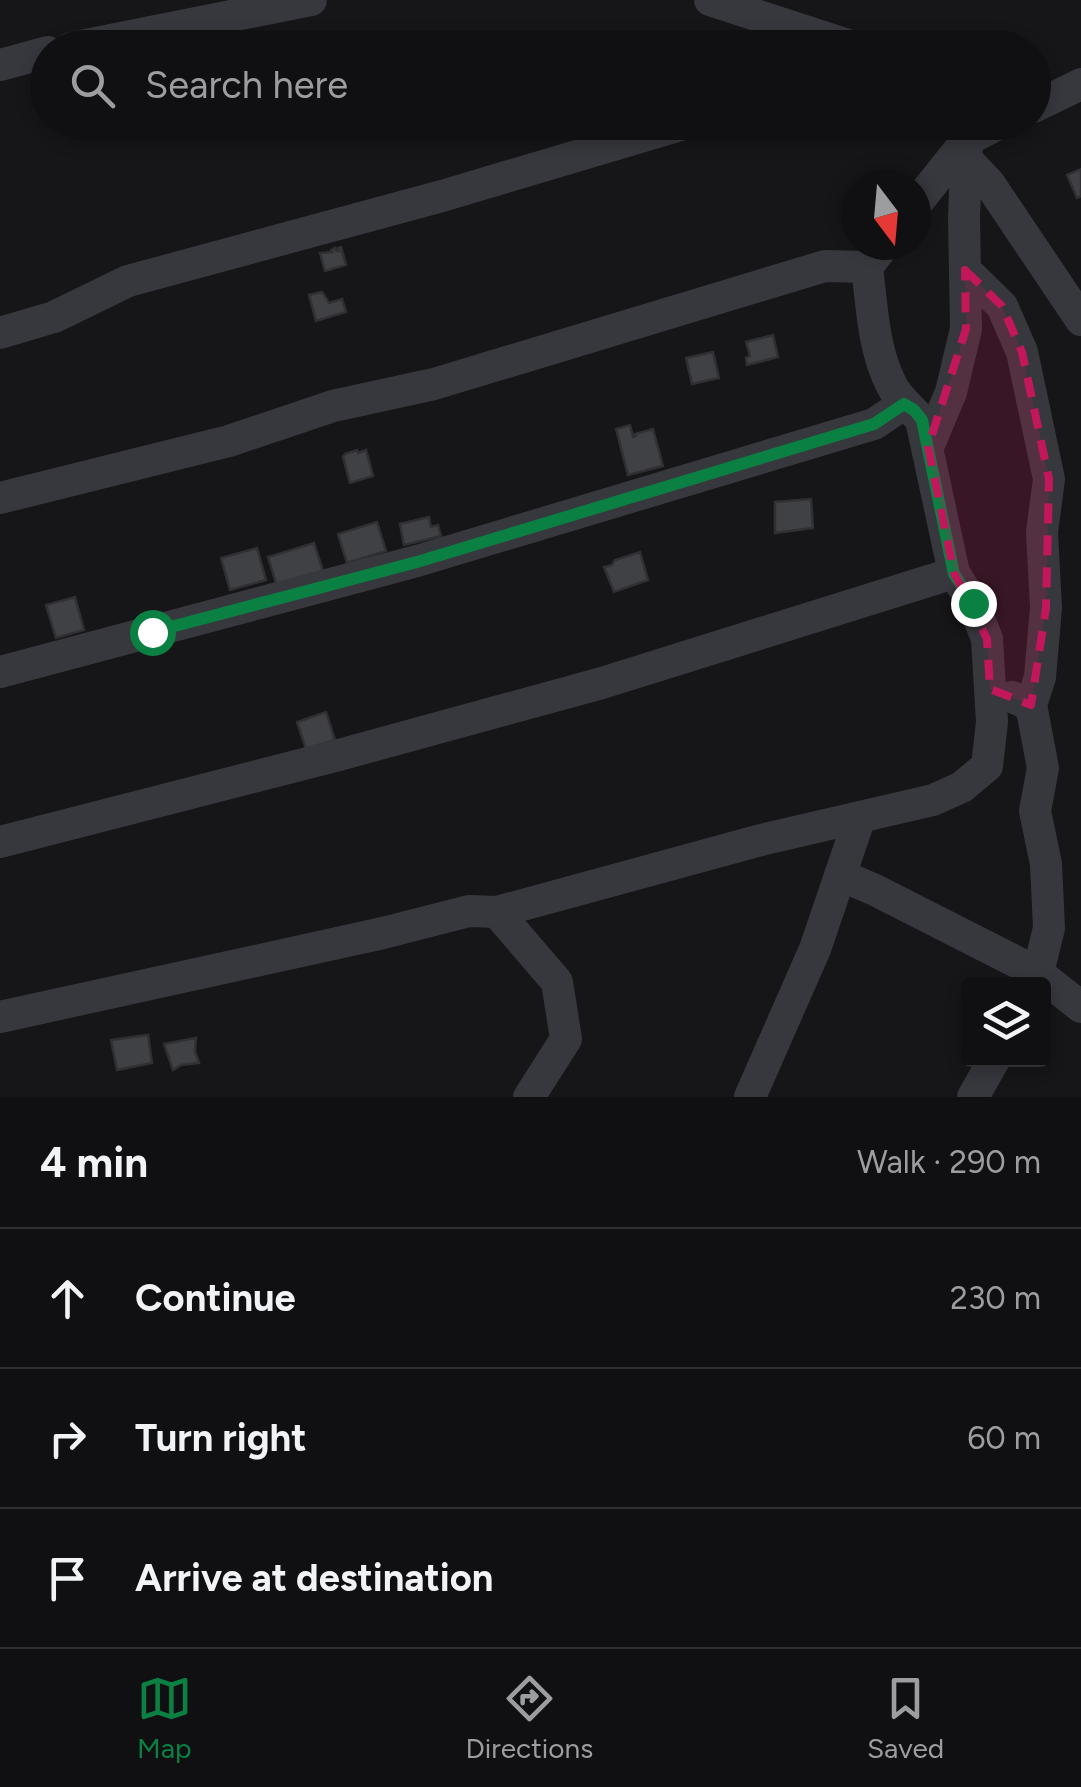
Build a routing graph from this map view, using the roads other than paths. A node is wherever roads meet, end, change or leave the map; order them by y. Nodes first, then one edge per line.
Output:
1 (310, 0) edge
2 (710, 0) edge
3 (160, 30) edge
4 (803, 30) edge
5 (30, 57) edge
6 (0, 65) edge
7 (1081, 84) edge
8 (1051, 99) edge
9 (630, 140) edge
10 (965, 141) edge
11 (931, 185) edge
12 (856, 260) edge
13 (876, 260) edge
14 (965, 270) junction
15 (1081, 320) edge
16 (0, 333) edge
17 (904, 404) junction
18 (928, 447) junction
19 (0, 498) edge
20 (954, 574) junction
21 (0, 672) edge
22 (990, 689) junction
23 (1031, 705) junction
24 (860, 817) junction
25 (0, 842) edge
26 (840, 876) junction
27 (497, 912) junction
28 (1031, 977) edge
29 (1036, 977) edge
30 (1051, 989) edge
31 (1081, 1007) edge
32 (0, 1017) edge
33 (990, 1067) edge
34 (529, 1097) edge
35 (750, 1097) edge
36 (972, 1097) edge

1 - 3 street
2 - 4 street
5 - 6 street
7 - 8 street
9 - 16 street
10 - 11 street
10 - 14 street
10 - 15 street
12 - 19 street
13 - 17 street
14 - 18 street
14 - 23 street
17 - 18 street
17 - 21 street
18 - 20 street
20 - 22 street
20 - 25 street
22 - 23 street
22 - 24 street
23 - 29 street
24 - 26 street
24 - 27 street
26 - 28 street
26 - 35 street
27 - 32 street
27 - 34 street
30 - 31 street
33 - 36 street

